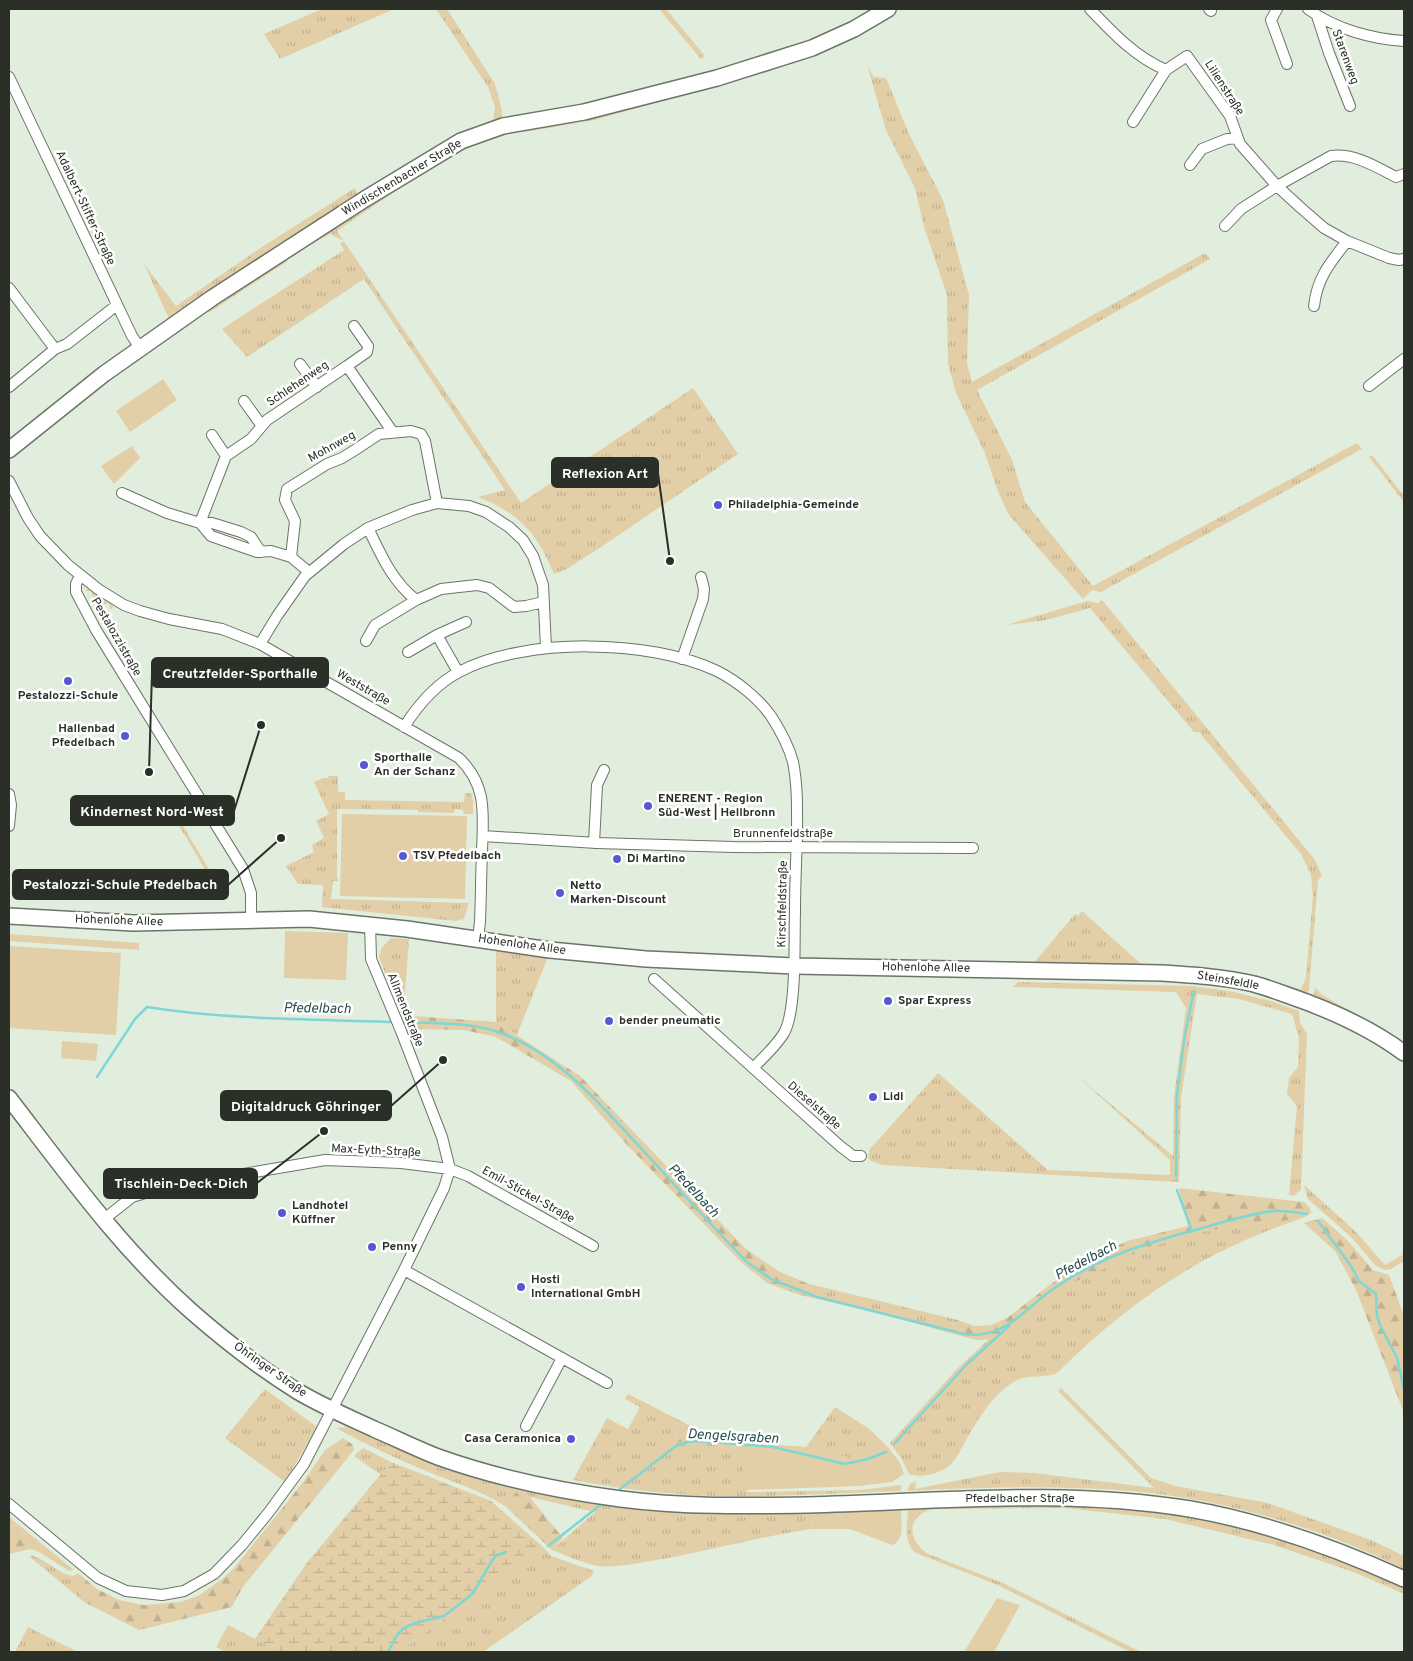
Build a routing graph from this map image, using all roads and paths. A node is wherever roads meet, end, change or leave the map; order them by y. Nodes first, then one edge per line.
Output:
1 (888, 9) edge
2 (1090, 9) edge
3 (1276, 9) edge
4 (1308, 9) edge
5 (1317, 16) junction
6 (1404, 42) edge
7 (1287, 64) dead end
8 (1166, 70) junction
9 (9, 77) edge
10 (1350, 106) dead end
11 (1133, 122) dead end
12 (1238, 138) junction
13 (1190, 166) dead end
14 (1404, 174) edge
15 (1277, 186) junction
16 (1225, 226) dead end
17 (1346, 241) junction
18 (1404, 259) edge
19 (9, 288) edge
20 (117, 305) junction
21 (1314, 306) dead end
22 (354, 326) dead end
23 (140, 348) junction
24 (55, 349) junction
25 (1404, 359) edge
26 (300, 364) dead end
27 (347, 366) junction
28 (1369, 386) dead end
29 (9, 387) edge
30 (317, 387) junction
31 (244, 401) dead end
32 (262, 426) junction
33 (392, 432) junction
34 (212, 435) dead end
35 (9, 450) edge
36 (226, 456) junction
37 (9, 481) edge
38 (122, 493) dead end
39 (437, 503) junction
40 (200, 523) junction
41 (368, 528) junction
42 (291, 557) junction
43 (309, 572) junction
44 (80, 575) junction
45 (700, 577) dead end
46 (416, 600) junction
47 (544, 602) junction
48 (466, 622) dead end
49 (437, 635) junction
50 (366, 641) dead end
51 (260, 644) junction
52 (546, 648) junction
53 (408, 652) dead end
54 (682, 659) junction
55 (458, 672) junction
56 (404, 727) junction
57 (604, 770) dead end
58 (9, 794) edge
59 (9, 826) edge
60 (483, 836) junction
61 (594, 843) junction
62 (796, 846) junction
63 (973, 848) dead end
64 (9, 916) edge
65 (251, 920) junction
66 (370, 924) junction
67 (478, 939) junction
68 (794, 966) junction
69 (1036, 971) joint
70 (654, 979) dead end
71 (1404, 1053) edge
72 (753, 1068) junction
73 (9, 1098) edge
74 (861, 1156) dead end
75 (450, 1169) junction
76 (103, 1220) junction
77 (593, 1246) dead end
78 (404, 1270) junction
79 (562, 1358) junction
80 (607, 1384) dead end
81 (332, 1410) junction
82 (526, 1426) dead end
83 (623, 1500) joint
84 (9, 1504) edge
85 (1404, 1580) edge

1 - 23 street, Windischenbacher Straße
2 - 8 street
3 - 7 street
4 - 5 street
5 - 6 street
5 - 10 street, Starenweg
8 - 11 street
8 - 12 street, Lilienstraße
9 - 20 street, Adalbert-Stifter-Straße
12 - 13 street
12 - 15 street, Lilienstraße
14 - 15 street
15 - 16 street
15 - 17 street, Lilienstraße
17 - 18 street, Lilienstraße
17 - 21 street
19 - 24 street
20 - 23 street, Adalbert-Stifter-Straße
20 - 24 street
22 - 27 street
23 - 35 street, Windischenbacher Straße
24 - 29 street
25 - 28 street
26 - 30 street
27 - 30 street, Schlehenweg
27 - 33 street, Schlehenweg
30 - 32 street, Schlehenweg
31 - 32 street
32 - 36 street, Schlehenweg
33 - 39 street, Mohnweg
33 - 42 street, Mohnweg
34 - 36 street
36 - 40 street
37 - 44 street, Weststraße
38 - 40 street
39 - 41 street
39 - 47 street
40 - 42 street
41 - 43 street
41 - 46 street
42 - 43 street
43 - 51 street
44 - 51 street, Weststraße
44 - 65 street, Pestalozzistraße
45 - 54 street
46 - 47 street
46 - 50 street
47 - 52 street
48 - 49 street
49 - 53 street
49 - 55 street
51 - 56 street, Weststraße
52 - 54 street, Kirschfeldstraße
52 - 55 street, Kirschfeldstraße
54 - 62 street, Kirschfeldstraße
55 - 56 street, Kirschfeldstraße
56 - 60 street, Weststraße
57 - 61 street
58 - 59 street
60 - 61 street, Brunnenfeldstraße
60 - 67 street, Weststraße
61 - 62 street, Brunnenfeldstraße
62 - 63 street, Brunnenfeldstraße
62 - 68 street, Kirschfeldstraße
64 - 65 street, Hohenlohe Allee
65 - 66 street, Hohenlohe Allee
66 - 67 street, Hohenlohe Allee
66 - 75 street, Allmendstraße
67 - 68 street, Hohenlohe Allee
68 - 69 street, Hohenlohe Allee
68 - 72 street
69 - 71 street, Steinsfeldle
70 - 72 street, Dieselstraße
72 - 74 street, Dieselstraße
73 - 76 street, Öhringer Straße
75 - 76 street, Max-Eyth-Straße
75 - 77 street, Emil-Stickel-Straße
75 - 78 street
76 - 81 street, Öhringer Straße
78 - 79 street
78 - 81 street
79 - 80 street
79 - 82 street
81 - 83 street, Öhringer Straße
81 - 84 street
83 - 85 street, Pfedelbacher Straße

